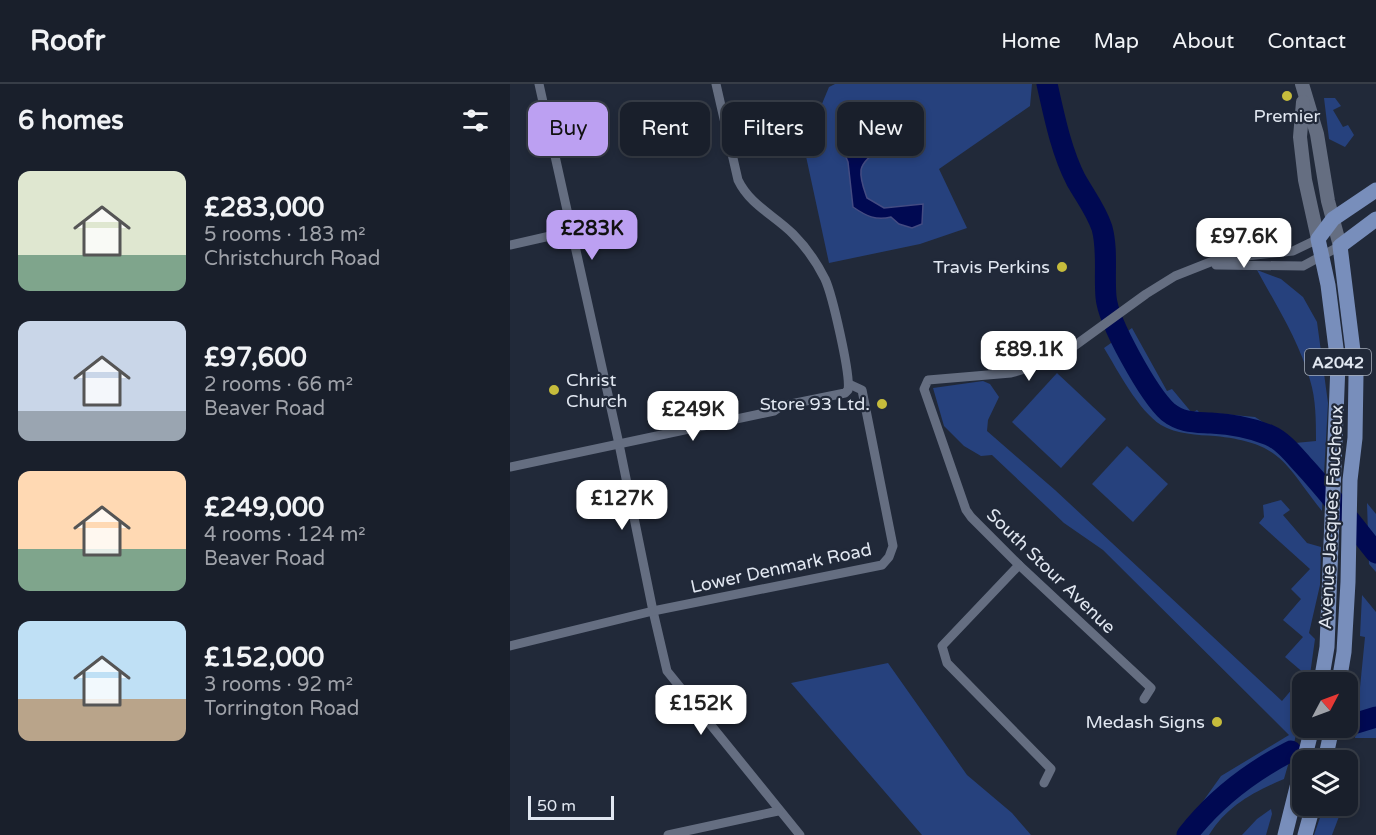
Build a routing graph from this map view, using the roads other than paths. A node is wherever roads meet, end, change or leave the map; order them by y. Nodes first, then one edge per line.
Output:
1 (539, 84) edge
2 (716, 84) edge
3 (1303, 89) edge
4 (1376, 190) edge
5 (1333, 219) junction
6 (1376, 219) edge
7 (572, 231) junction
8 (1318, 239) junction
9 (510, 245) edge
10 (1340, 246) junction
11 (1323, 256) junction
12 (1190, 270) junction
13 (849, 384) junction
14 (619, 444) junction
15 (510, 467) edge
16 (1019, 566) junction
17 (653, 611) junction
18 (510, 646) edge
19 (1323, 672) edge
20 (1341, 672) edge
21 (1144, 699) dead end
22 (1044, 783) dead end
23 (1292, 806) edge
24 (778, 811) junction
25 (1310, 816) edge
26 (668, 835) edge
27 (800, 835) edge
28 (1283, 835) edge
29 (1305, 835) edge

1 - 7 street
2 - 13 street
3 - 5 street
3 - 8 street
4 - 5 main road
5 - 8 main road
5 - 10 street
6 - 10 main road
7 - 9 street
7 - 14 street
8 - 11 main road, Avenue Jacques Faucheux
8 - 12 street
10 - 11 street
10 - 20 main road, Avenue Jacques Faucheux / A2042
11 - 12 street
11 - 19 main road, Avenue Jacques Faucheux / A2042
12 - 16 street, South Stour Avenue
13 - 14 street
13 - 17 street, Lower Denmark Road
14 - 15 street
14 - 17 street
16 - 21 street, South Stour Avenue
16 - 22 street
17 - 18 street, Lower Denmark Road
17 - 24 street
23 - 28 main road
24 - 26 street
24 - 27 street
25 - 29 main road

